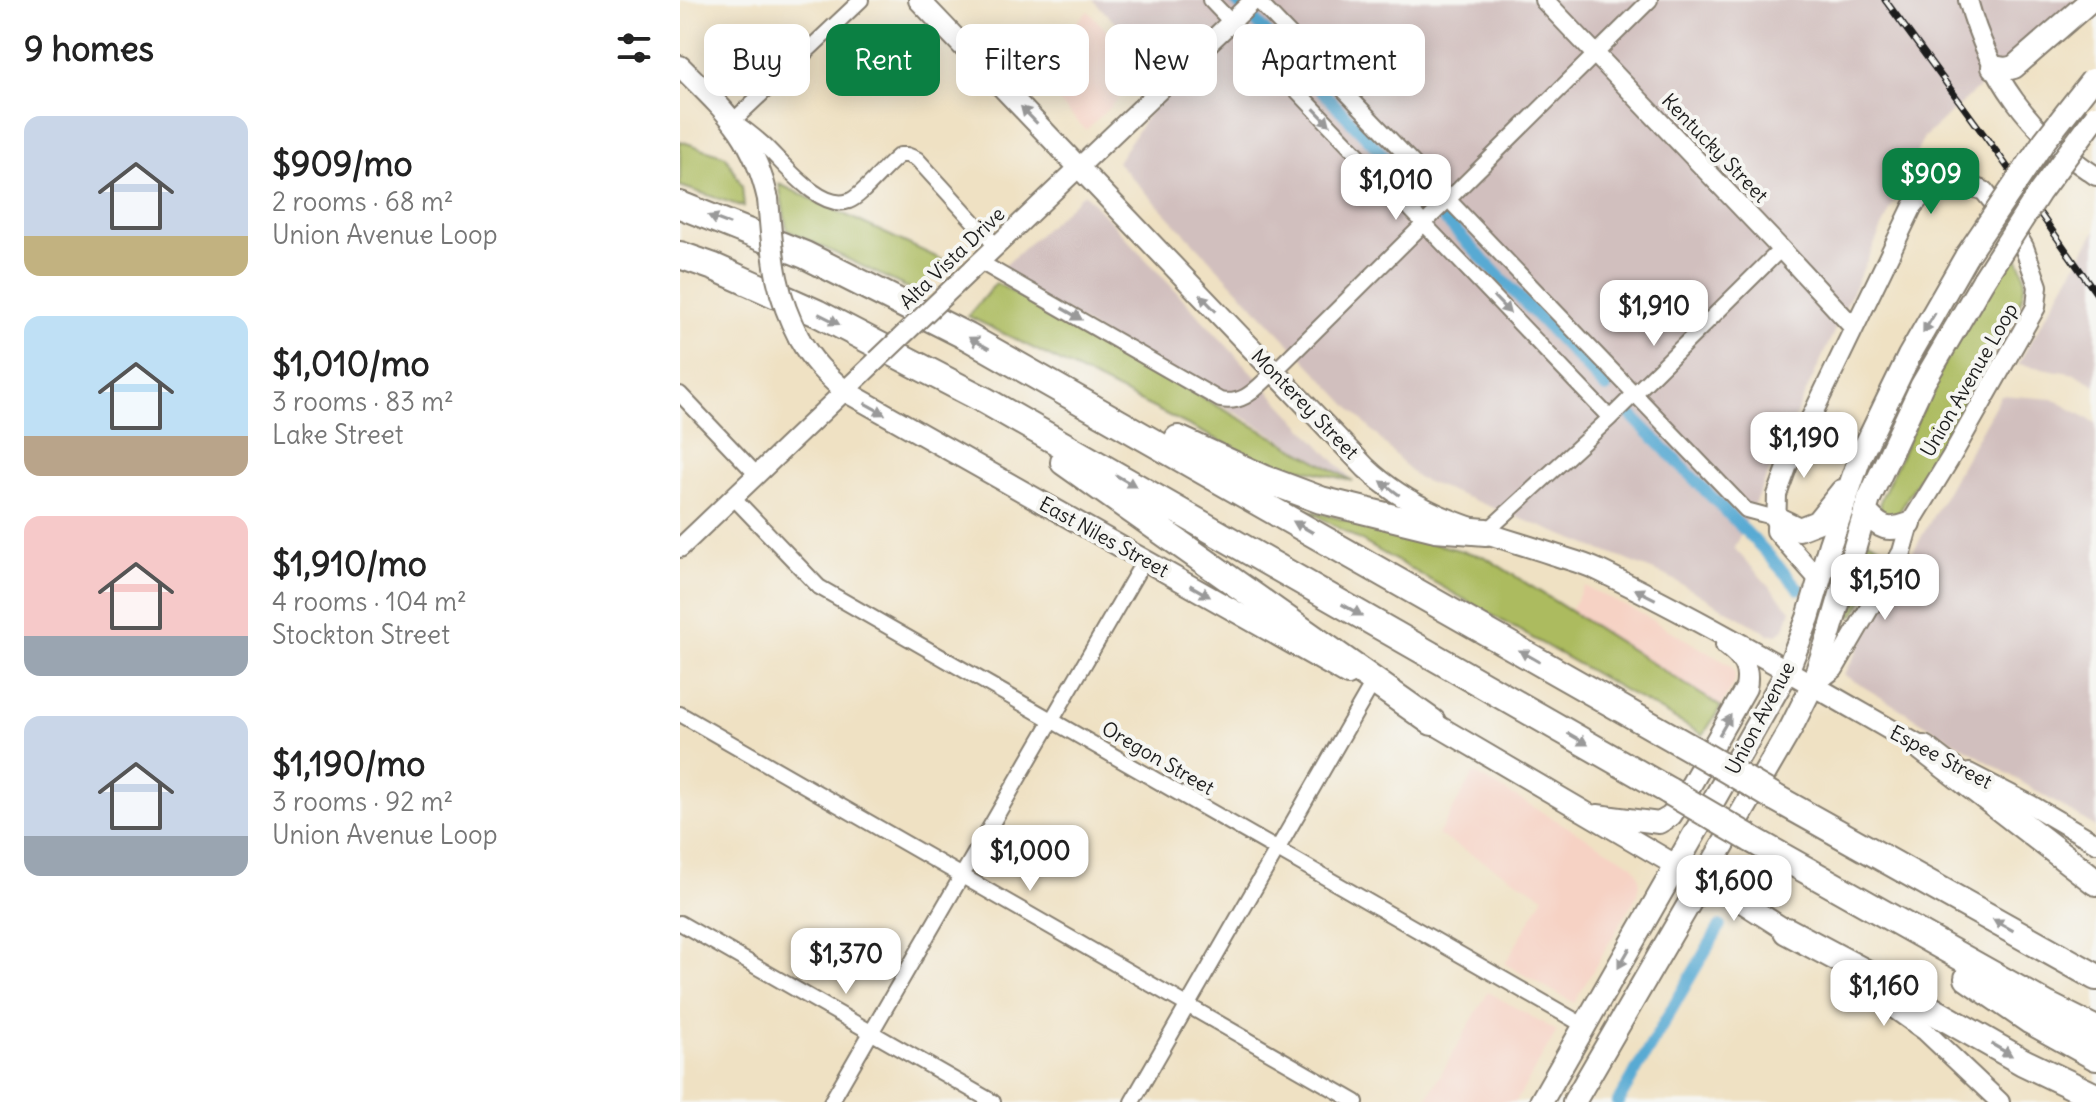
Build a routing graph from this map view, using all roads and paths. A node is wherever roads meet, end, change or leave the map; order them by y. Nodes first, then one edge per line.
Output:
1 (861, 0) edge
2 (919, 0) edge
3 (1210, 0) edge
4 (1255, 0) edge
5 (1544, 0) edge
6 (1650, 0) edge
7 (1968, 0) edge
8 (2091, 0) edge
9 (1231, 22) junction
10 (1595, 54) junction
11 (680, 66) edge
12 (1993, 67) junction
13 (2094, 78) edge
14 (2096, 116) edge
15 (733, 121) junction
16 (1079, 168) junction
17 (2096, 176) edge
18 (1446, 202) junction
19 (680, 205) edge
20 (1425, 223) junction
21 (996, 246) junction
22 (1781, 249) junction
23 (680, 255) edge
24 (980, 262) junction
25 (1854, 328) junction
26 (1274, 372) junction
27 (1048, 381) junction
28 (845, 391) junction
29 (680, 394) edge
30 (1634, 394) junction
31 (986, 401) junction
32 (1610, 418) junction
33 (757, 475) junction
34 (1852, 478) junction
35 (733, 497) junction
36 (1865, 511) junction
37 (1776, 518) junction
38 (1910, 524) junction
39 (1486, 532) junction
40 (680, 548) edge
41 (1145, 559) junction
42 (1819, 580) junction
43 (1695, 620) junction
44 (1787, 672) junction
45 (1812, 686) junction
46 (1370, 688) junction
47 (681, 719) edge
48 (1052, 720) junction
49 (1432, 722) junction
50 (1924, 749) junction
51 (1589, 815) junction
52 (2096, 843) edge
53 (1277, 849) junction
54 (1689, 873) junction
55 (962, 876) junction
56 (2096, 882) edge
57 (680, 923) edge
58 (1787, 931) junction
59 (1925, 937) junction
60 (2048, 950) junction
61 (2096, 968) edge
62 (2096, 977) edge
63 (1188, 1006) junction
64 (1585, 1026) junction
65 (2096, 1030) edge
66 (871, 1032) junction
67 (2096, 1057) edge
68 (2096, 1097) edge
69 (831, 1102) edge
70 (993, 1102) edge
71 (1132, 1102) edge
72 (1356, 1102) edge
73 (1541, 1102) edge
74 (1574, 1102) edge
75 (2000, 1102) edge

1 - 15 street
16 -> 2 main road, Monterey Street
3 - 9 street
4 - 9 street, Alta Vista Drive
4 - 18 street
5 - 10 street, Kentucky Street
6 - 10 street
7 - 12 street
8 - 12 main road
9 - 16 street, Alta Vista Drive
9 -> 20 street
10 - 18 street
10 - 22 street, Kentucky Street
11 - 15 main road, East Niles Street
12 - 17 street
13 -> 34 main road, Union Avenue, bridge
14 - 36 main road, Union Avenue, bridge
15 - 21 street
15 - 28 main road, East Niles Street, bridge
16 - 21 street, Alta Vista Drive
26 -> 16 main road, Monterey Street
18 - 20 street
18 - 30 street
27 -> 19 highway
20 - 26 street
20 -> 32 street
21 - 24 street, Alta Vista Drive
22 - 25 street, Kentucky Street
22 - 30 street
23 -> 31 highway
24 -> 26 street
24 - 28 street, Alta Vista Drive, bridge
25 - 37 street, Union Avenue Loop
25 - 38 street, Union Avenue Loop
39 -> 26 main road, Monterey Street
27 - 39 highway
60 -> 27 highway, bridge
28 - 33 street, Alta Vista Drive
28 -> 41 main road, East Niles Street
29 - 33 street
30 - 32 street
30 - 37 street
31 - 49 highway
31 -> 59 highway, bridge
32 - 39 street
33 - 35 street, Alta Vista Drive
34 - 37 main road
34 - 42 main road, Union Avenue
35 - 40 street, Alta Vista Drive
35 - 48 street, Oregon Street
36 - 38 main road
36 - 45 main road, Union Avenue
37 - 42 street
38 - 45 street, Union Avenue
43 -> 39 main road, Monterey Street
41 -> 46 main road, East Niles Street
41 - 48 street
42 - 44 main road, Union Avenue
43 - 44 main road, Monterey Street
51 -> 43 main road
44 - 45 main road, Espee Street
44 - 54 main road, Union Avenue
45 - 50 main road, Espee Street
45 - 54 main road, Union Avenue
46 - 49 main road, East Niles Street
46 - 53 street
47 - 55 street
48 - 53 street, Oregon Street
48 - 55 street
49 - 51 main road, East Niles Street
50 - 52 street, Espee Street
50 - 56 highway
51 - 54 main road, East Niles Street
53 - 63 street
53 - 64 street, Oregon Street
54 - 58 main road, East Niles Street
54 -> 64 main road, Union Avenue
54 - 74 main road, Union Avenue
55 - 63 street
55 - 66 street
57 - 66 street
58 -> 68 highway
58 - 75 street
59 - 65 highway
59 - 67 highway
60 - 61 highway
60 - 62 highway
63 - 71 street
63 - 72 street
64 - 73 main road, Union Avenue
66 - 69 street
66 - 70 street

